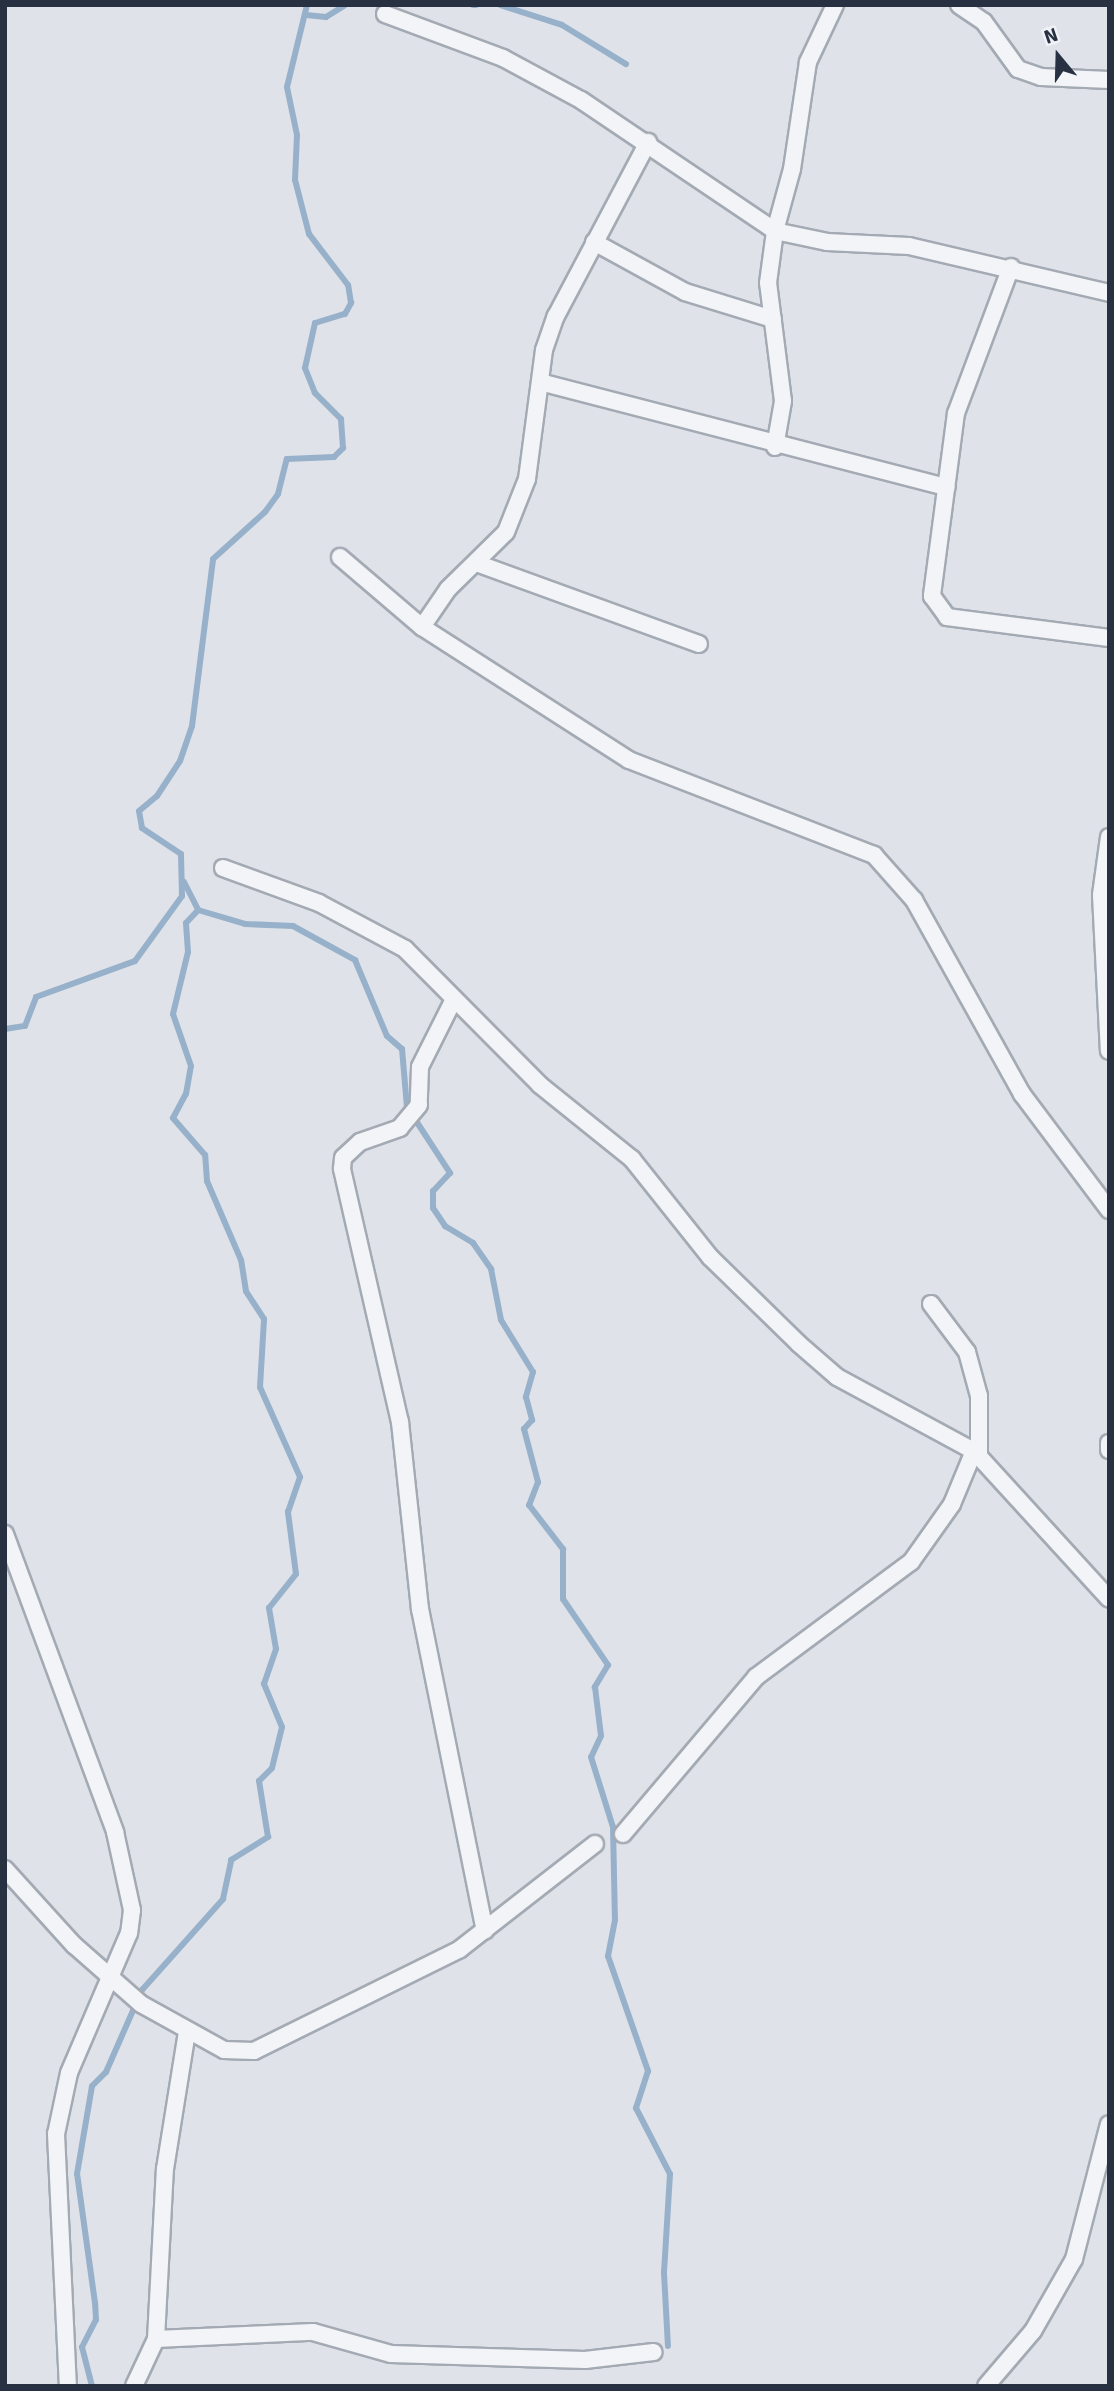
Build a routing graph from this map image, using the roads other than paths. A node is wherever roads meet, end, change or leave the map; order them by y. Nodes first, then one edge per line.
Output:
1 (835, 5) edge
2 (959, 5) edge
3 (385, 14) dead end
4 (1109, 80) edge
5 (648, 142) junction
6 (775, 231) junction
7 (594, 242) junction
8 (1011, 267) junction
9 (1109, 293) edge
10 (773, 318) junction
11 (540, 382) junction
12 (775, 447) junction
13 (947, 487) junction
14 (340, 557) dead end
15 (479, 564) junction
16 (422, 627) junction
17 (1109, 638) edge
18 (699, 644) dead end
19 (1109, 837) edge
20 (223, 868) dead end
21 (1105, 899) edge
22 (454, 999) junction
23 (1109, 1051) edge
24 (1109, 1210) edge
25 (931, 1304) dead end
26 (1109, 1443) edge
27 (1109, 1450) edge
28 (977, 1454) junction
29 (5, 1534) edge
30 (1109, 1599) edge
31 (623, 1834) dead end
32 (595, 1844) dead end
33 (5, 1869) edge
34 (485, 1931) junction
35 (111, 1976) junction
36 (187, 2031) junction
37 (1109, 2124) edge
38 (156, 2339) junction
39 (654, 2352) dead end
40 (68, 2386) edge
41 (134, 2386) edge
42 (986, 2386) edge

1 - 6 street
2 - 4 street
3 - 5 street
5 - 6 street
5 - 7 street
6 - 8 street
6 - 10 street
7 - 10 street
7 - 11 street
8 - 9 street
8 - 13 street
10 - 12 street
11 - 12 street
11 - 15 street
12 - 13 street
13 - 17 street
14 - 16 street
15 - 16 street
15 - 18 street
16 - 24 street
19 - 21 street
20 - 22 street
21 - 23 street
22 - 28 street
22 - 34 street
25 - 28 street
26 - 27 street
28 - 30 street
28 - 31 street
29 - 35 street
32 - 34 street
33 - 35 street
34 - 36 street
35 - 36 street
35 - 40 street
36 - 38 street
37 - 42 street
38 - 39 street
38 - 41 street

